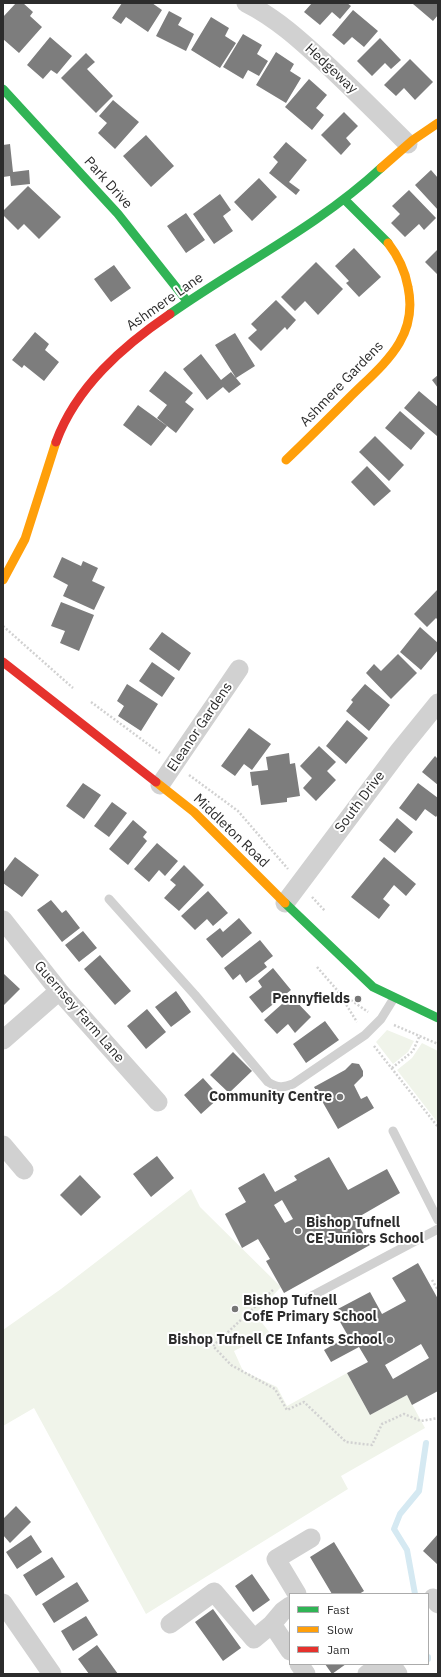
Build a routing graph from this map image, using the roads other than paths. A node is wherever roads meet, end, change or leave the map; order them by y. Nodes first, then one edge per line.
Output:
1 (246, 3) edge
2 (3, 89) edge
3 (438, 123) edge
4 (408, 144) junction
5 (345, 200) junction
6 (187, 301) junction
7 (286, 460) dead end
8 (3, 580) edge
9 (3, 662) edge
10 (239, 669) dead end
11 (438, 703) edge
12 (160, 785) junction
13 (109, 899) dead end
14 (285, 903) junction
15 (3, 920) edge
16 (59, 992) junction
17 (394, 998) junction
18 (438, 1018) edge
19 (3, 1040) edge
20 (158, 1102) dead end
21 (393, 1131) dead end
22 (3, 1145) edge
23 (24, 1170) dead end
24 (438, 1220) edge
25 (438, 1229) edge
26 (308, 1298) dead end
27 (311, 1538) dead end
28 (296, 1593) edge
29 (3, 1603) edge
30 (289, 1607) edge
31 (170, 1624) dead end
32 (272, 1624) junction
33 (289, 1650) edge
34 (300, 1665) edge
35 (381, 1665) edge
36 (392, 1665) edge
37 (52, 1674) edge
38 (306, 1674) edge
39 (367, 1674) edge
40 (398, 1674) edge

1 - 4 street, Hedgeway
2 - 6 street, Park Drive
3 - 4 street, Ashmere Lane
4 - 5 street, Ashmere Lane
5 - 6 street, Ashmere Lane
5 - 7 street, Ashmere Gardens
6 - 8 street, Ashmere Lane
9 - 12 street, Middleton Road
10 - 12 street, Eleanor Gardens
11 - 14 street, South Drive
12 - 14 street, Middleton Road
13 - 17 lane
14 - 17 street, Middleton Road
15 - 16 street, Guernsey Farm Lane
16 - 19 street
16 - 20 street, Guernsey Farm Lane
17 - 18 street, Middleton Road
21 - 24 lane
22 - 23 street
25 - 26 lane
27 - 28 street
29 - 37 street
30 - 32 street
31 - 32 street
32 - 33 street
34 - 38 street
35 - 39 street
36 - 40 street

